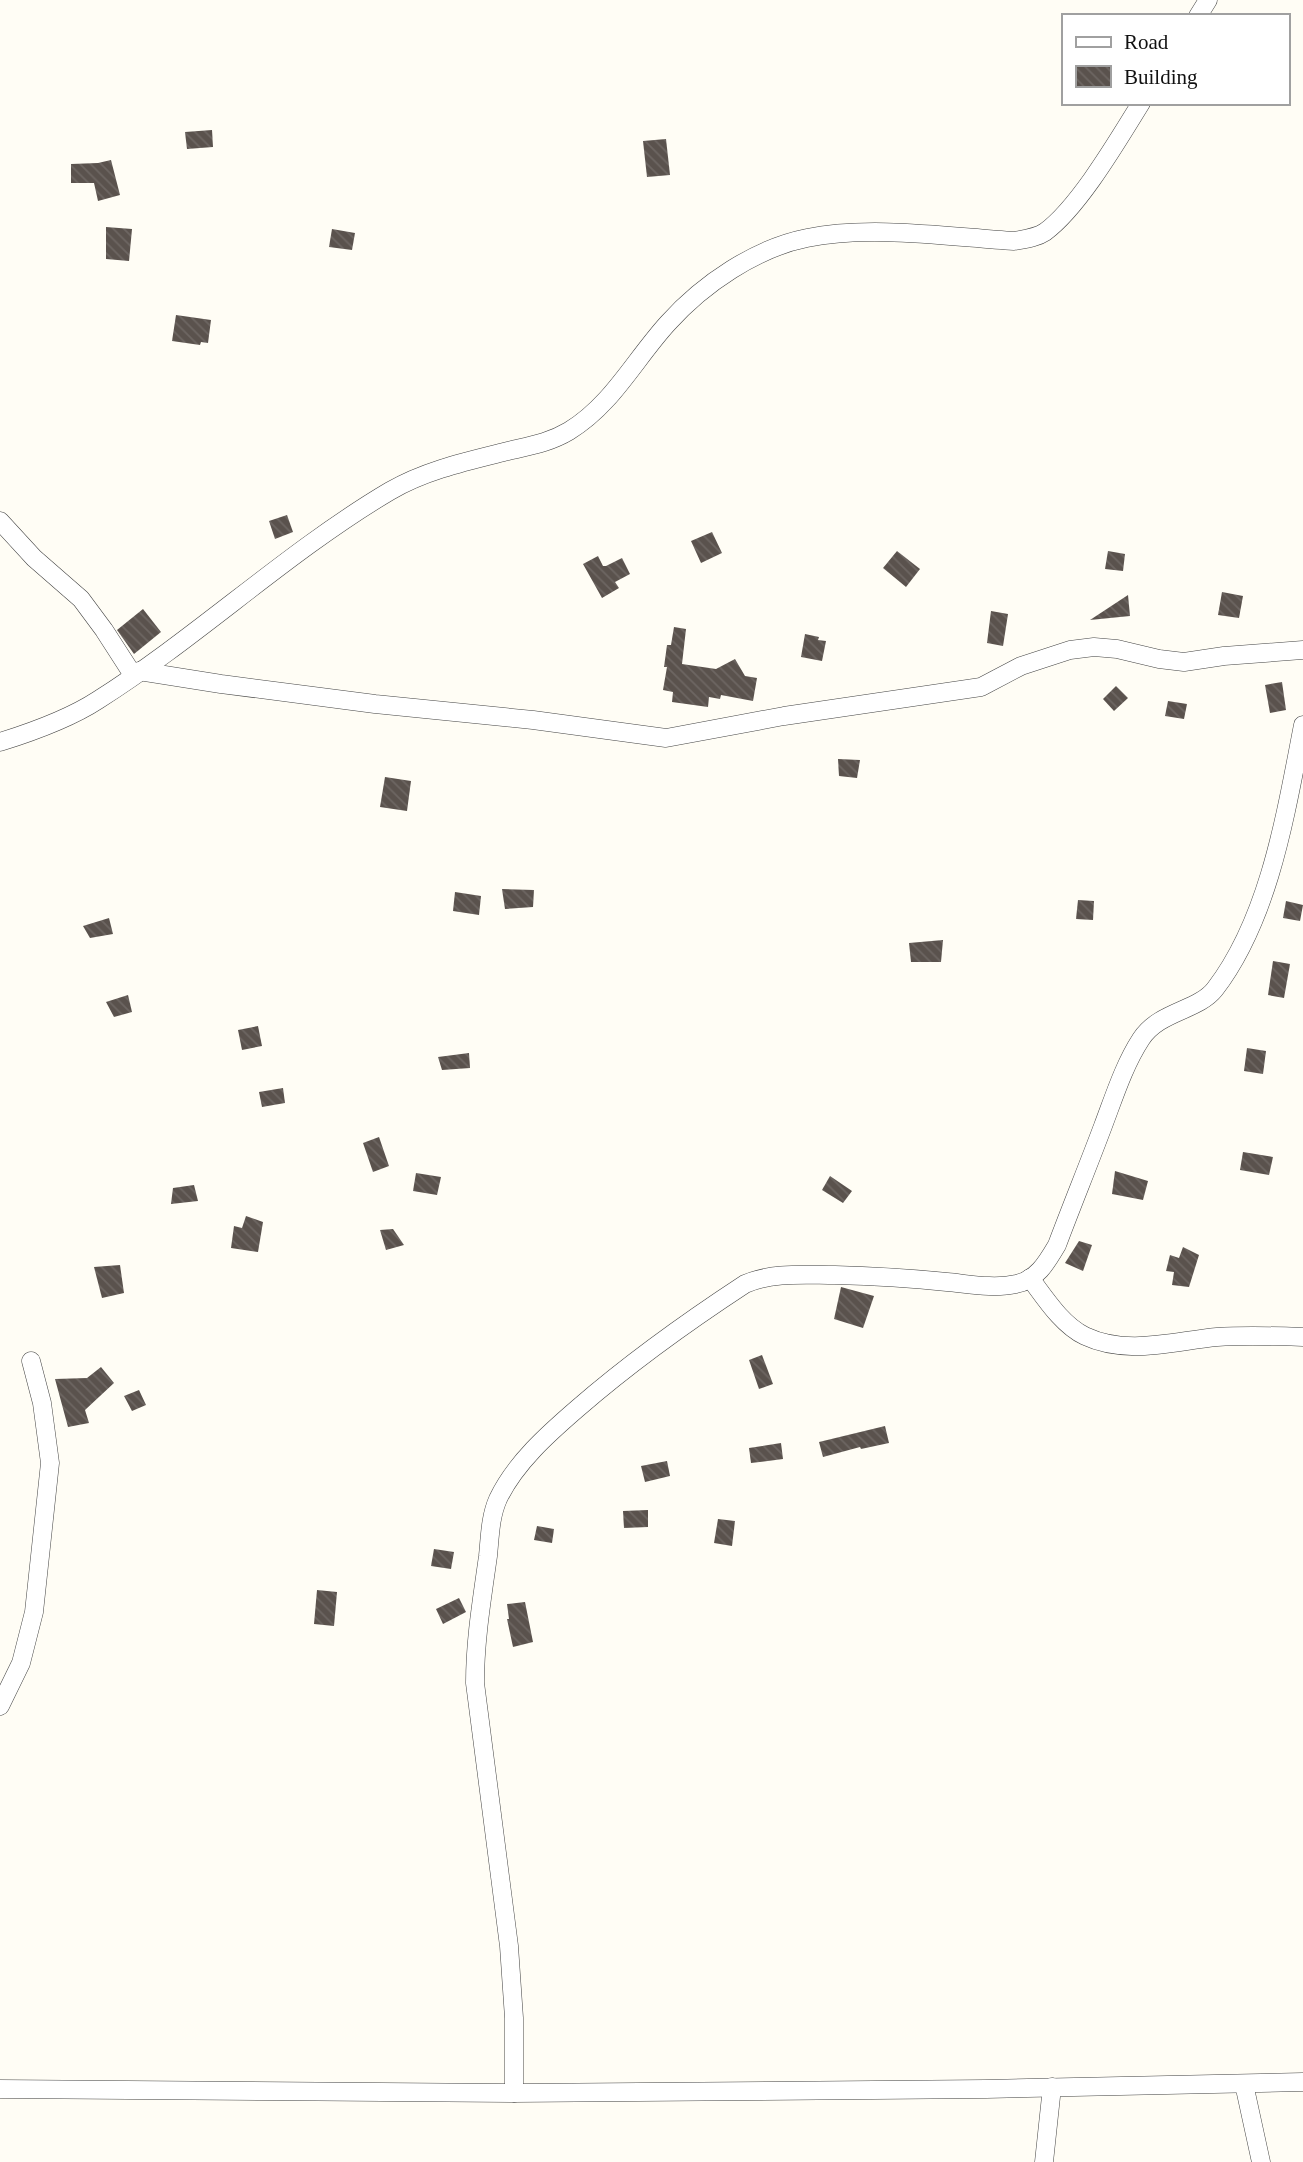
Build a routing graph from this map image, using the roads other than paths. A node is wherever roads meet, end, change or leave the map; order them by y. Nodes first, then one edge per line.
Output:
1 (1141, 105) edge
2 (0, 522) edge
3 (1303, 650) edge
4 (136, 673) junction
5 (1303, 725) edge
6 (0, 743) edge
7 (1030, 1279) junction
8 (1303, 1337) edge
9 (31, 1361) dead end
10 (0, 1706) edge
11 (1303, 2082) edge
12 (1244, 2084) junction
13 (1052, 2087) junction
14 (0, 2089) edge
15 (514, 2092) junction
16 (1044, 2162) edge
17 (1261, 2162) edge

1 - 4 street
2 - 4 street
3 - 4 street
4 - 6 street
5 - 7 street
7 - 8 street
7 - 15 street
9 - 10 street
11 - 12 street
12 - 13 street
12 - 17 street
13 - 15 street
13 - 16 street
14 - 15 street

